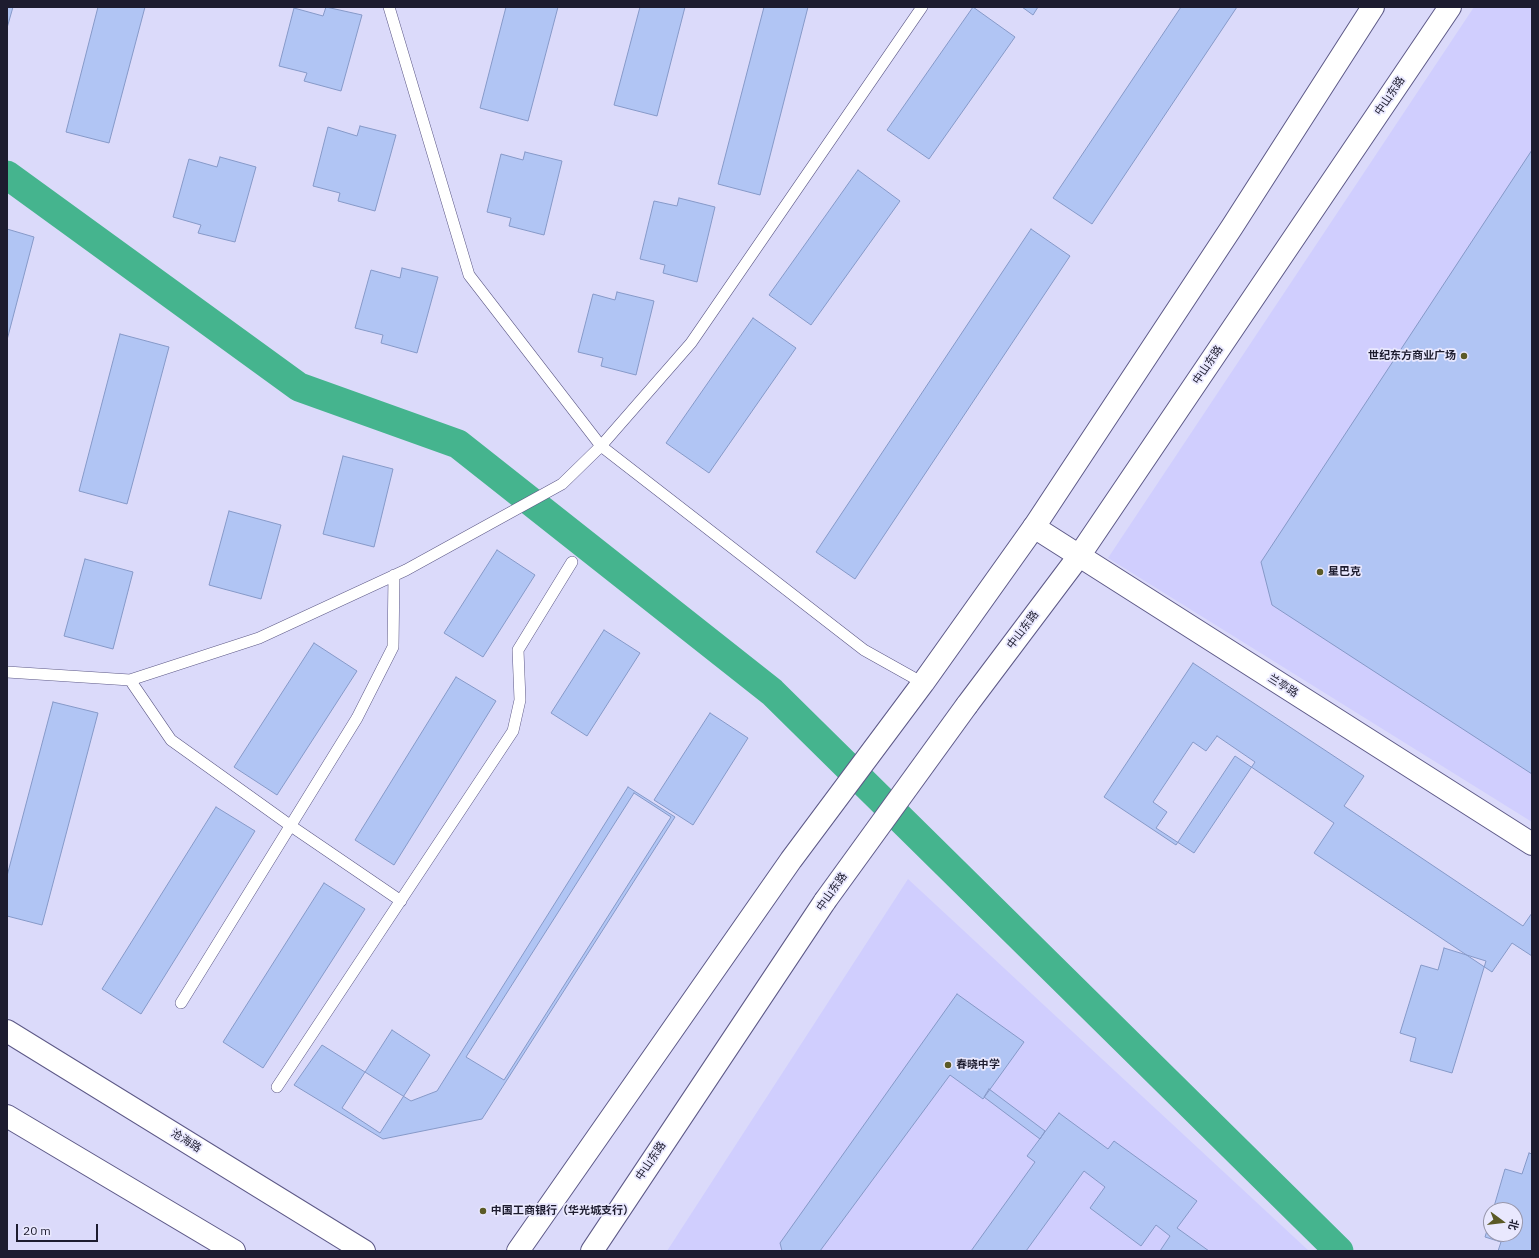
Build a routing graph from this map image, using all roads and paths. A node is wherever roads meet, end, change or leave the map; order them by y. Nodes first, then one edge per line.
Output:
1 (389, 7) edge
2 (922, 7) edge
3 (1373, 7) edge
4 (1450, 7) edge
5 (601, 446) junction
6 (1034, 527) junction
7 (1079, 556) junction
8 (572, 562) dead end
9 (394, 575) junction
10 (7, 672) edge
11 (130, 680) junction
12 (923, 683) junction
13 (291, 826) junction
14 (1532, 844) edge
15 (401, 901) junction
16 (181, 1003) dead end
17 (7, 1031) edge
18 (277, 1087) dead end
19 (7, 1116) edge
20 (234, 1251) edge
21 (364, 1251) edge
22 (518, 1251) edge
23 (592, 1251) edge

1 - 5 lane
2 - 5 lane
3 - 6 main road
4 - 7 main road, 中山东路
5 - 9 lane
5 - 12 lane
6 - 7 main road, 兰亭路
6 - 12 main road
7 - 14 main road, 兰亭路
7 - 23 main road, 中山东路, bridge
8 - 15 lane
9 - 11 lane
9 - 13 lane
10 - 11 lane
11 - 13 lane
12 - 22 main road
13 - 15 lane
13 - 16 lane
15 - 18 lane
17 - 21 main road, 沧海路
19 - 20 main road

